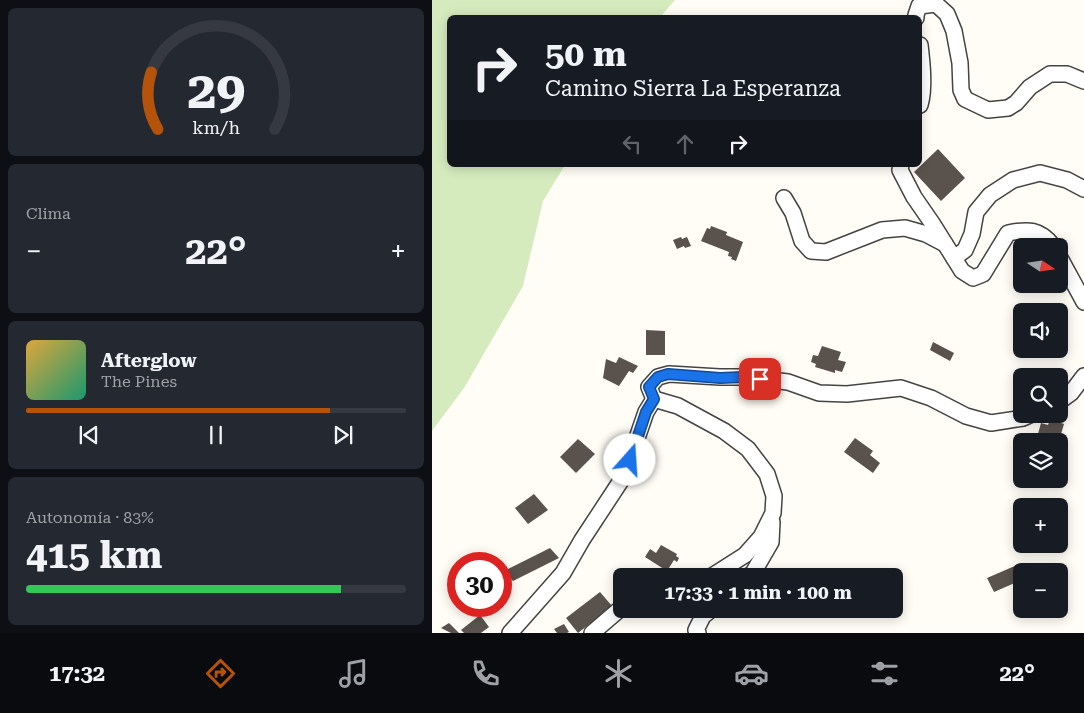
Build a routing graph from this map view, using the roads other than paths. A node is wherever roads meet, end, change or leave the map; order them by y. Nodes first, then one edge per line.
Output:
1 (916, 15) edge
2 (922, 62) edge
3 (1084, 81) edge
4 (922, 86) edge
5 (901, 167) edge
6 (1084, 189) edge
7 (784, 198) dead end
8 (1045, 238) edge
9 (946, 244) junction
10 (954, 258) junction
11 (1068, 273) edge
12 (1084, 302) edge
13 (1084, 376) edge
14 (1068, 395) edge
15 (654, 399) junction
16 (1013, 420) edge
17 (773, 513) junction
18 (725, 568) edge
19 (756, 568) edge
20 (613, 615) edge
21 (702, 618) edge
22 (510, 633) edge
23 (592, 633) edge
24 (698, 633) edge

1 - 3 street
2 - 4 street
5 - 9 street
6 - 10 street
7 - 9 street
8 - 10 street
9 - 10 street
11 - 12 street
13 - 14 street
15 - 16 street
15 - 17 street
15 - 22 street
17 - 18 street
17 - 19 street
20 - 23 street
21 - 24 street

